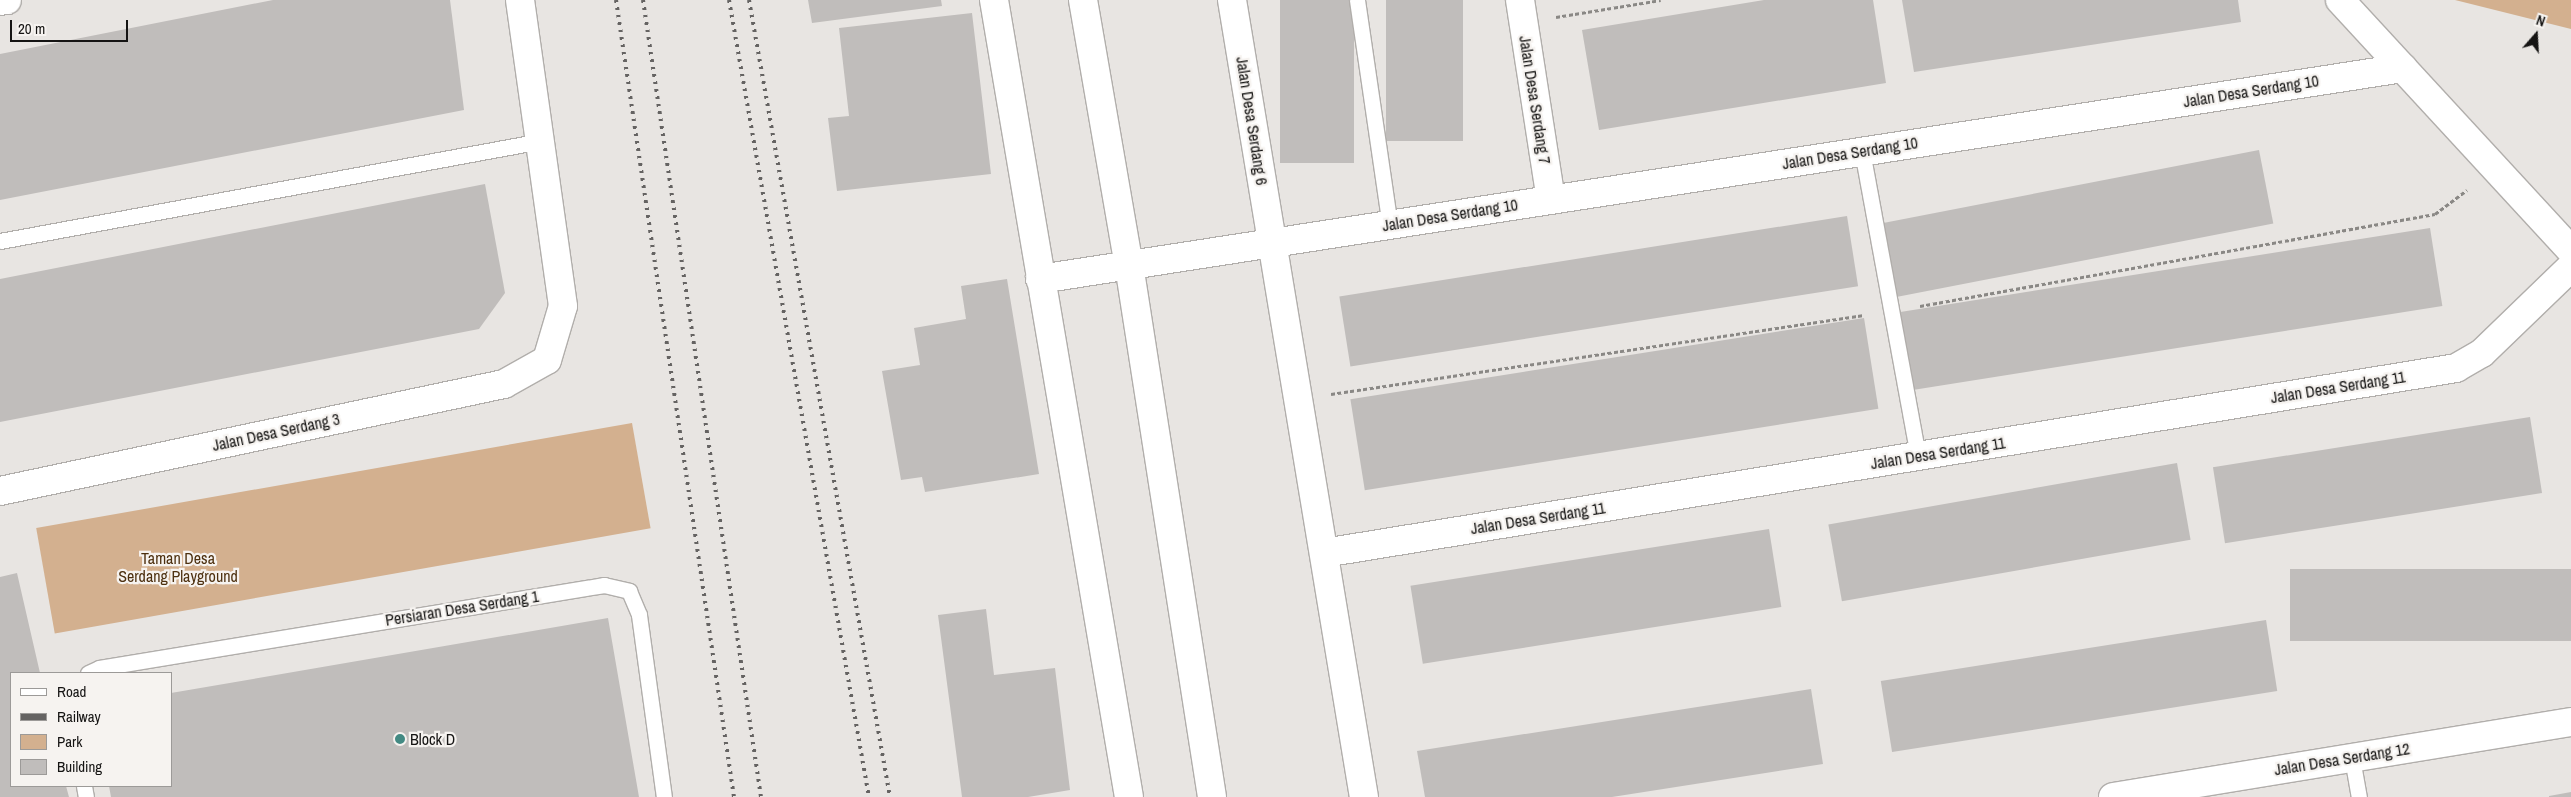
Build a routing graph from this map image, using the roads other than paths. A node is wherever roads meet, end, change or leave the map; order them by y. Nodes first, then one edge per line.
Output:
1 (7, 0) edge
2 (520, 0) edge
3 (994, 0) edge
4 (1083, 0) edge
5 (1232, 0) edge
6 (1356, 0) edge
7 (2340, 0) edge
8 (0, 1) edge
9 (1522, 11) edge
10 (2403, 68) junction
11 (541, 141) junction
12 (1862, 151) junction
13 (1551, 200) junction
14 (1390, 224) junction
15 (0, 240) edge
16 (1285, 241) junction
17 (2571, 250) edge
18 (1129, 265) junction
19 (2571, 267) edge
20 (1040, 279) junction
21 (1918, 456) junction
22 (0, 491) edge
23 (1324, 553) junction
24 (90, 672) edge
25 (2571, 722) edge
26 (2352, 758) junction
27 (664, 797) edge
28 (1129, 797) edge
29 (1212, 797) edge
30 (1364, 797) edge
31 (2113, 797) edge
32 (2359, 797) edge

1 - 8 street
2 - 11 street
3 - 20 street
4 - 18 street
5 - 16 street, Jalan Desa Serdang 6
6 - 14 lane
7 - 10 street
9 - 13 street, Jalan Desa Serdang 7
10 - 12 street, Jalan Desa Serdang 10
10 - 17 street
11 - 15 lane
11 - 22 street, Jalan Desa Serdang 3
12 - 13 street, Jalan Desa Serdang 10
12 - 21 lane
13 - 14 street, Jalan Desa Serdang 10
14 - 16 street, Jalan Desa Serdang 10
16 - 18 street, Jalan Desa Serdang 10
16 - 23 street, Jalan Desa Serdang 6
18 - 20 street, Jalan Desa Serdang 10
18 - 29 street
19 - 21 street, Jalan Desa Serdang 11
20 - 28 street
21 - 23 street, Jalan Desa Serdang 11
23 - 30 street, Jalan Desa Serdang 6
24 - 27 lane, Persiaran Desa Serdang 1
25 - 26 street, Jalan Desa Serdang 12
26 - 31 street, Jalan Desa Serdang 12
26 - 32 lane

